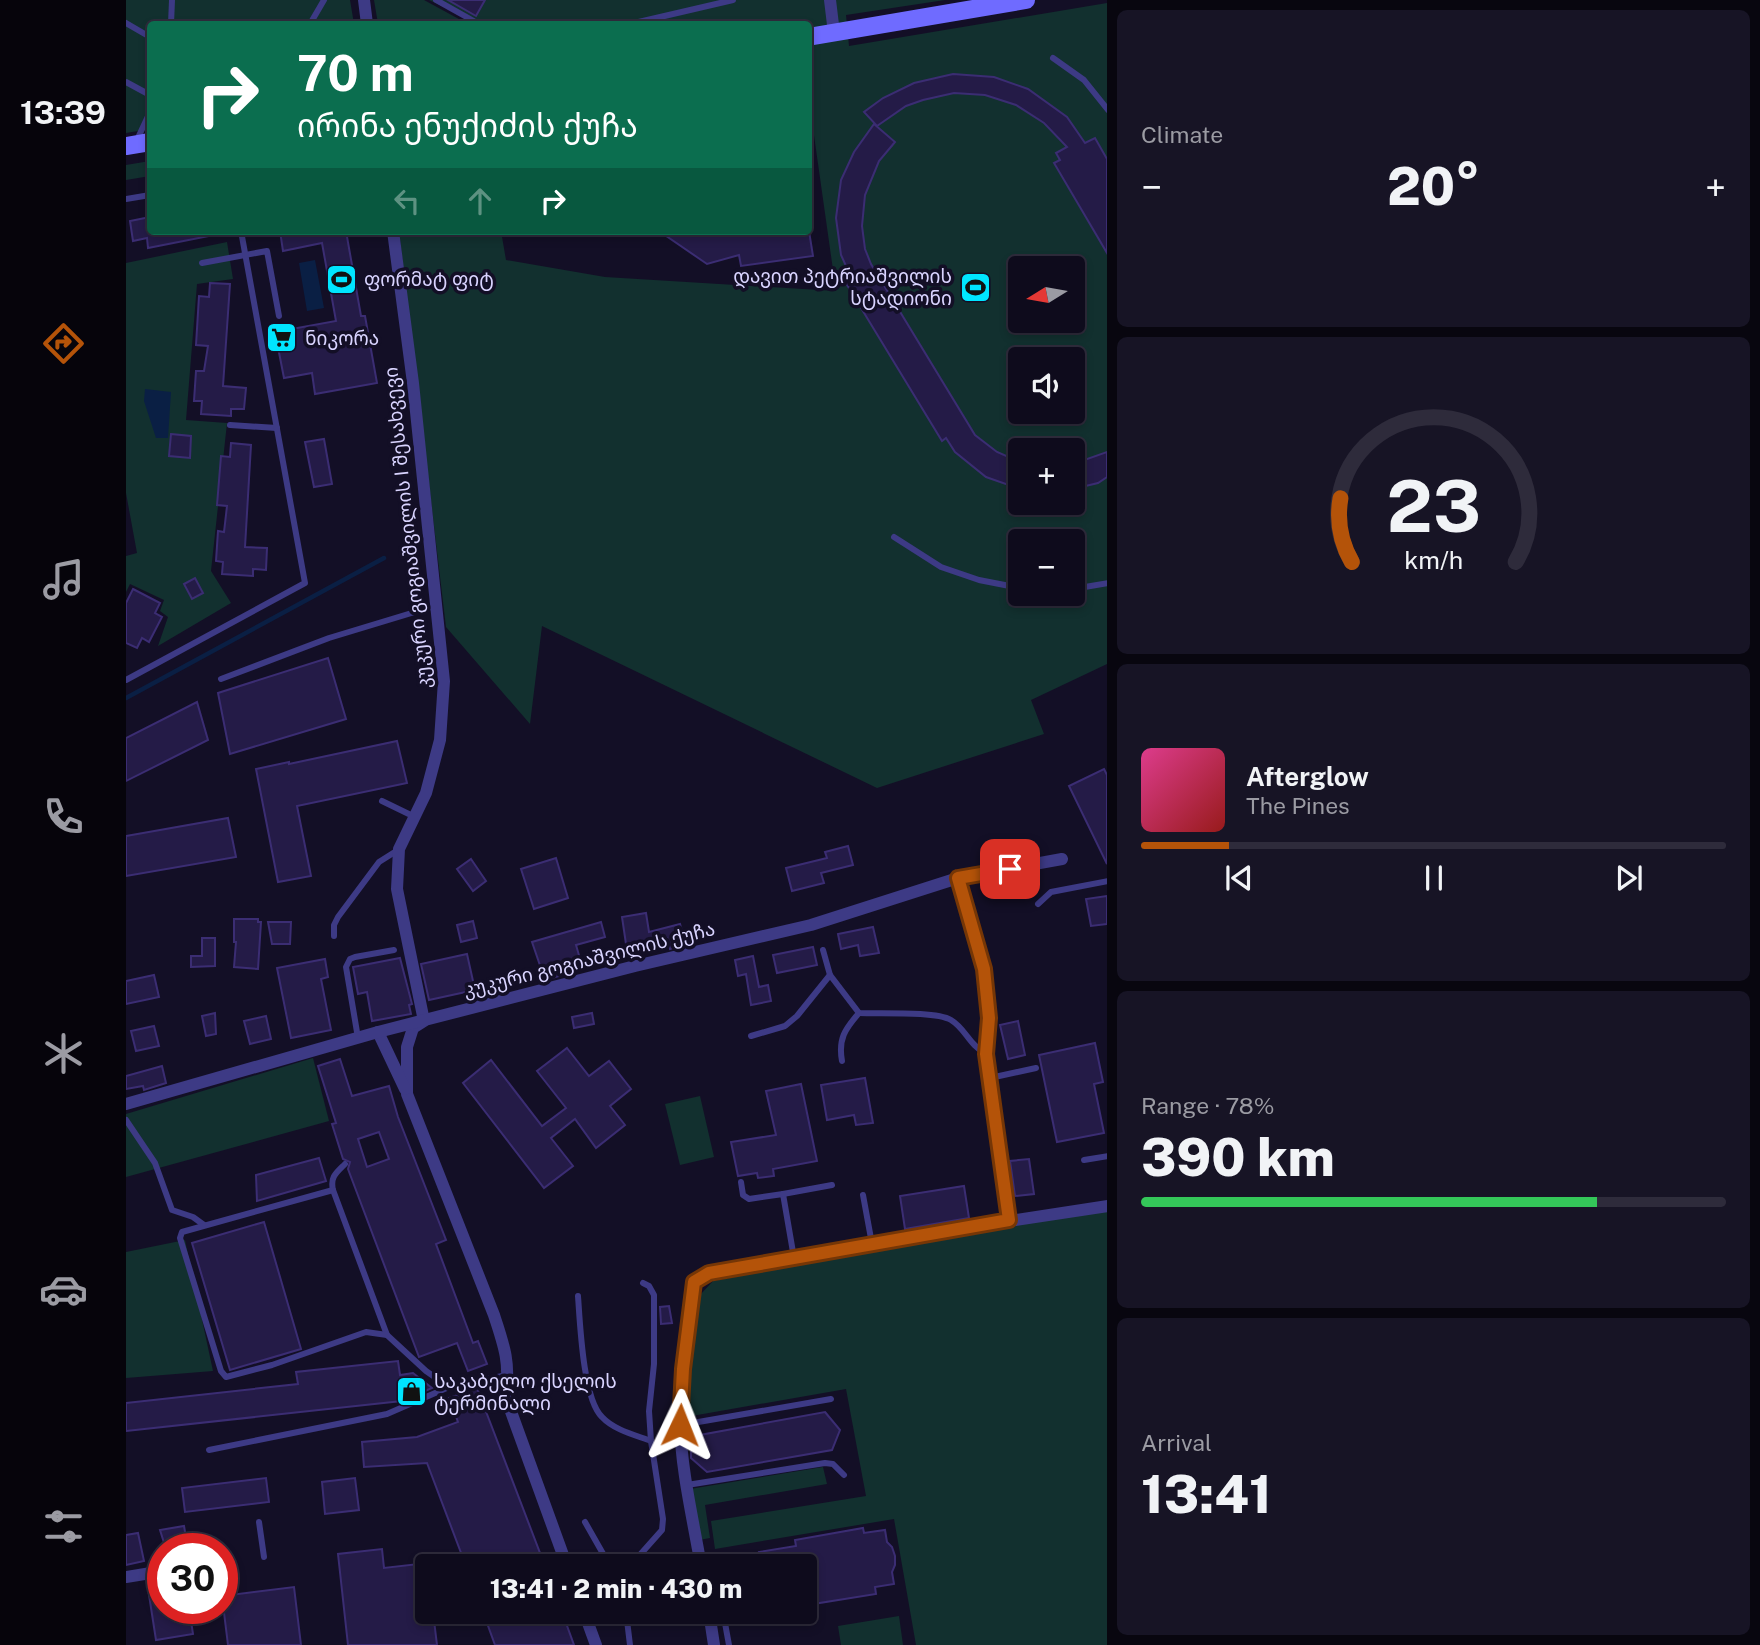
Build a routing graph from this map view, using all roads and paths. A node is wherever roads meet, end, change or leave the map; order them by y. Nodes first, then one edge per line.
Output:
1 (172, 0) edge
2 (324, 0) edge
3 (364, 0) edge
4 (436, 0) edge
5 (733, 0) edge
6 (830, 0) edge
7 (1026, 0) edge
8 (171, 21) edge
9 (312, 21) edge
10 (367, 21) edge
11 (474, 21) edge
12 (643, 21) edge
13 (126, 23) edge
14 (834, 33) junction
15 (147, 35) edge
16 (812, 36) edge
17 (1053, 58) dead end
18 (126, 82) edge
19 (147, 93) edge
20 (1107, 110) edge
21 (147, 119) edge
22 (137, 144) edge
23 (147, 196) edge
24 (126, 199) edge
25 (242, 235) edge
26 (394, 235) edge
27 (245, 255) junction
28 (202, 263) dead end
29 (279, 316) dead end
30 (230, 425) dead end
31 (276, 428) junction
32 (894, 537) dead end
33 (1107, 583) edge
34 (1008, 586) edge
35 (1085, 587) edge
36 (438, 606) junction
37 (221, 679) dead end
38 (126, 680) edge
39 (382, 801) dead end
40 (415, 817) junction
41 (399, 849) junction
42 (1062, 859) dead end
43 (958, 878) junction
44 (1107, 881) edge
45 (1038, 904) dead end
46 (334, 936) dead end
47 (394, 950) dead end
48 (823, 950) dead end
49 (830, 975) junction
50 (859, 1013) junction
51 (424, 1021) junction
52 (378, 1032) junction
53 (751, 1036) dead end
54 (358, 1038) junction
55 (986, 1054) junction
56 (842, 1061) dead end
57 (1036, 1068) dead end
58 (990, 1078) junction
59 (407, 1094) junction
60 (126, 1104) edge
61 (126, 1120) edge
62 (1107, 1156) edge
63 (1084, 1160) dead end
64 (345, 1164) dead end
65 (741, 1182) dead end
66 (832, 1185) dead end
67 (333, 1190) junction
68 (783, 1194) junction
69 (863, 1195) dead end
70 (1107, 1206) edge
71 (1009, 1220) junction
72 (204, 1224) junction
73 (872, 1244) junction
74 (794, 1258) junction
75 (643, 1283) dead end
76 (578, 1296) dead end
77 (387, 1335) junction
78 (509, 1374) junction
79 (449, 1387) junction
80 (831, 1399) dead end
81 (680, 1425) junction
82 (650, 1441) junction
83 (209, 1450) dead end
84 (844, 1475) dead end
85 (687, 1485) junction
86 (259, 1522) dead end
87 (585, 1522) dead end
88 (563, 1554) edge
89 (603, 1554) edge
90 (641, 1554) edge
91 (699, 1554) edge
92 (264, 1558) dead end
93 (147, 1574) edge
94 (126, 1577) edge
95 (588, 1624) edge
96 (627, 1624) edge
97 (711, 1624) edge
98 (725, 1624) edge
99 (596, 1645) edge
100 (630, 1645) edge
101 (714, 1645) edge
102 (729, 1645) edge

1 - 8 lane
2 - 9 lane
3 - 10 street
4 - 11 lane
5 - 12 lane
6 - 14 street
7 - 14 street
13 - 15 lane
14 - 16 street
17 - 20 lane
18 - 19 lane
21 - 22 lane
23 - 24 lane
25 - 27 lane
26 - 36 street, კუკური გოგიაშვილის I შესახვევი
27 - 28 lane
27 - 29 lane
27 - 31 lane
30 - 31 lane
31 - 38 lane
32 - 34 lane
33 - 35 lane
36 - 37 lane
36 - 40 street, კუკური გოგიაშვილის I შესახვევი
39 - 40 lane
40 - 41 street, კუკური გოგიაშვილის I შესახვევი
41 - 46 lane
41 - 51 street, კუკური გოგიაშვილის I შესახვევი
42 - 43 street, კუკური გოგიაშვილის ქუჩა
43 - 51 street, კუკური გოგიაშვილის ქუჩა
43 - 55 street
44 - 45 lane
47 - 54 lane
48 - 49 lane
49 - 50 lane
49 - 53 lane
50 - 55 lane
50 - 56 lane
51 - 52 street, კუკური გოგიაშვილის ქუჩა
51 - 59 street
52 - 54 street, კუკური გოგიაშვილის ქუჩა
52 - 59 street
54 - 60 street, კუკური გოგიაშვილის ქუჩა
55 - 58 street
57 - 58 lane
58 - 71 street
59 - 78 street
61 - 72 lane
62 - 63 lane
64 - 67 lane
65 - 68 lane
66 - 68 lane
67 - 72 lane
67 - 77 lane
68 - 74 lane
69 - 73 lane
70 - 71 street
71 - 73 street
72 - 77 lane
73 - 74 street
74 - 81 street
75 - 82 lane
76 - 82 lane
77 - 79 lane
78 - 79 lane
78 - 88 street
79 - 83 lane
80 - 81 lane
81 - 85 street
82 - 90 lane
84 - 85 lane
85 - 91 street
86 - 92 lane
87 - 89 lane
93 - 94 street
95 - 99 street
96 - 100 lane
97 - 101 street
98 - 102 lane

